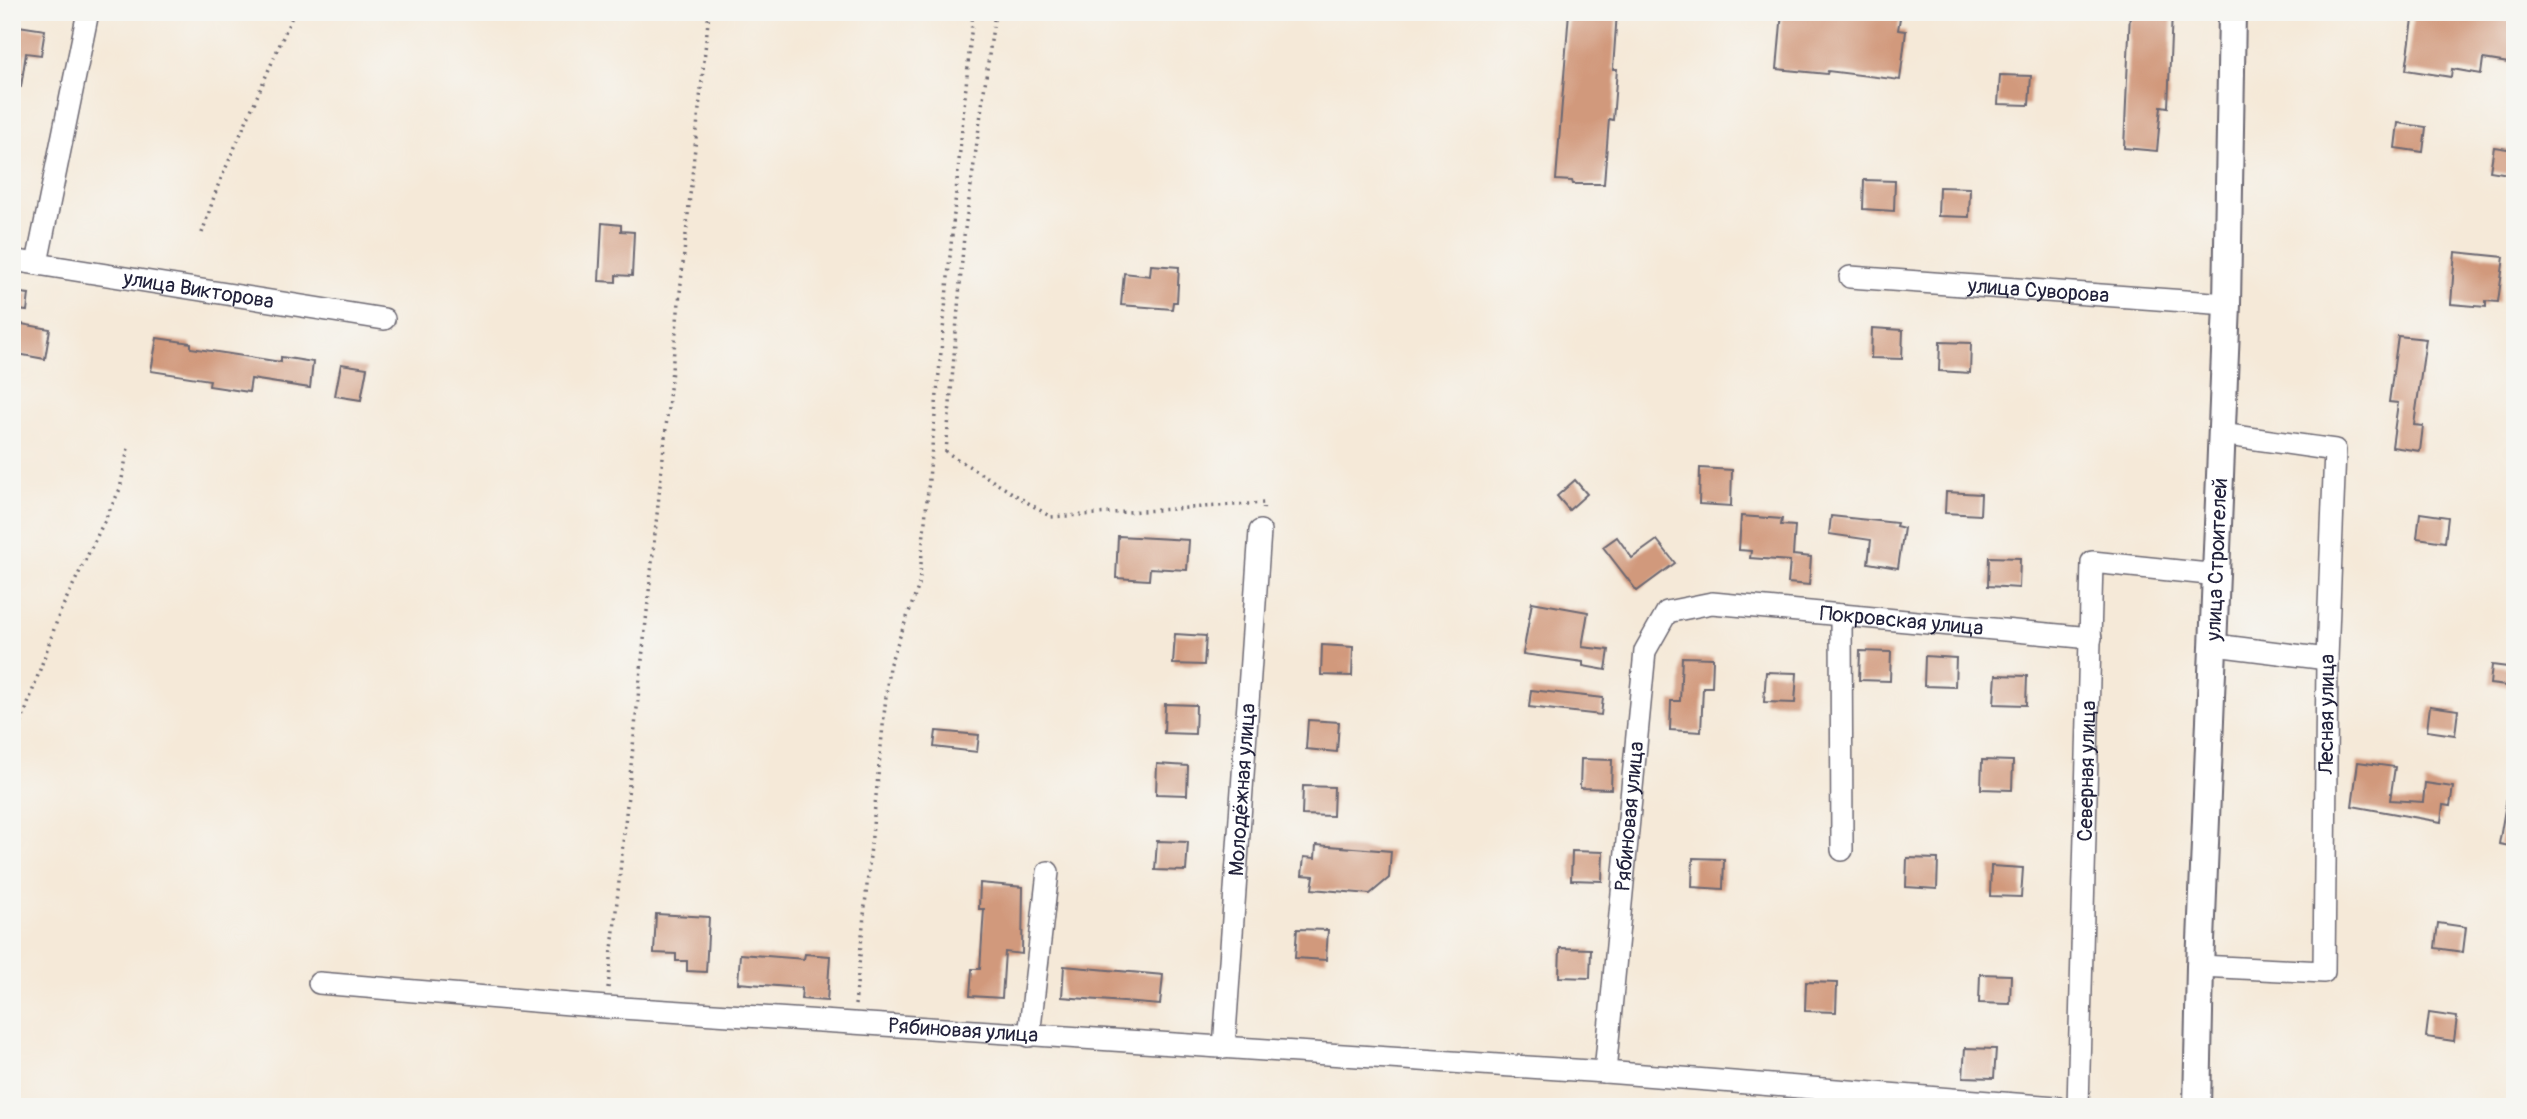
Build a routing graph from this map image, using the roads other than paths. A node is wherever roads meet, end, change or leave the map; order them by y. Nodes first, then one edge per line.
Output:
1 (88, 12) edge
2 (2232, 12) edge
3 (12, 260) edge
4 (37, 263) junction
5 (1850, 277) dead end
6 (2227, 304) junction
7 (384, 319) dead end
8 (2221, 434) junction
9 (1261, 531) road end
10 (2218, 575) junction
11 (1712, 603) joint
12 (1841, 615) junction
13 (2091, 638) junction
14 (2215, 645) junction
15 (2327, 659) junction
16 (1842, 850) dead end
17 (1048, 872) dead end
18 (2200, 967) junction
19 (319, 983) dead end
20 (1029, 1036) junction
21 (1224, 1048) junction
22 (1605, 1072) junction
23 (2056, 1107) edge
24 (2077, 1107) edge
25 (2197, 1107) edge

1 - 4 street
2 - 6 main road, улица Строителей
3 - 4 street, улица Викторова
4 - 7 street, улица Викторова
5 - 6 street, улица Суворова
6 - 8 main road, улица Строителей
8 - 10 main road, улица Строителей
8 - 15 street, Лесная улица
9 - 21 street, Молодёжная улица
10 - 13 street, Северная улица
10 - 14 main road, улица Строителей
11 - 12 street, Покровская улица
11 - 22 street, Рябиновая улица
12 - 13 street, Покровская улица
12 - 16 street
13 - 24 street, Северная улица
14 - 15 street
14 - 18 main road, улица Строителей
15 - 18 street, Лесная улица
17 - 20 street
18 - 25 main road, улица Строителей
19 - 20 street, Рябиновая улица
20 - 21 street, Рябиновая улица
21 - 22 street, Рябиновая улица
22 - 23 street, Рябиновая улица

